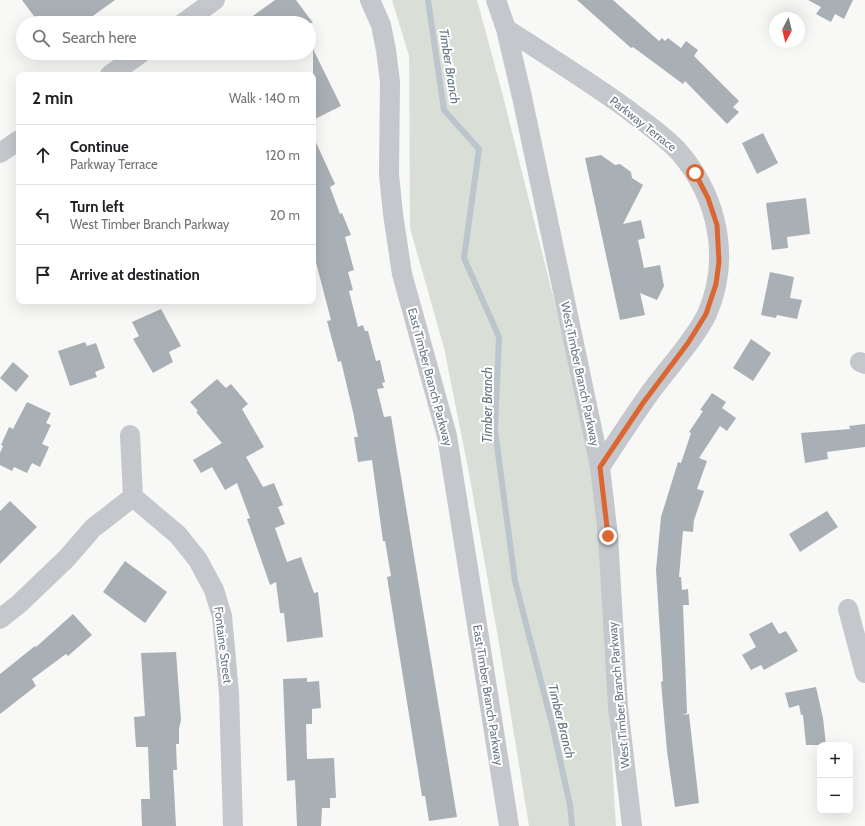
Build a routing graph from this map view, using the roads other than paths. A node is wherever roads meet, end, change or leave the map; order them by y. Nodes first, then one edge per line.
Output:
1 (215, 0) edge
2 (370, 0) edge
3 (496, 0) edge
4 (193, 16) edge
5 (506, 29) junction
6 (131, 60) edge
7 (114, 72) edge
8 (16, 142) edge
9 (0, 153) edge
10 (130, 435) dead end
11 (600, 467) junction
12 (133, 497) junction
13 (848, 609) dead end
14 (0, 619) edge
15 (865, 673) edge
16 (232, 826) edge
17 (509, 826) edge
18 (632, 826) edge

1 - 4 street
2 - 17 street, East Timber Branch Parkway
3 - 5 street, West Timber Branch Parkway
5 - 11 street, West Timber Branch Parkway
5 - 11 street, Parkway Terrace
6 - 7 street
8 - 9 street
10 - 12 street
11 - 18 street, West Timber Branch Parkway
12 - 14 street
12 - 16 street, Fontaine Street
13 - 15 street

